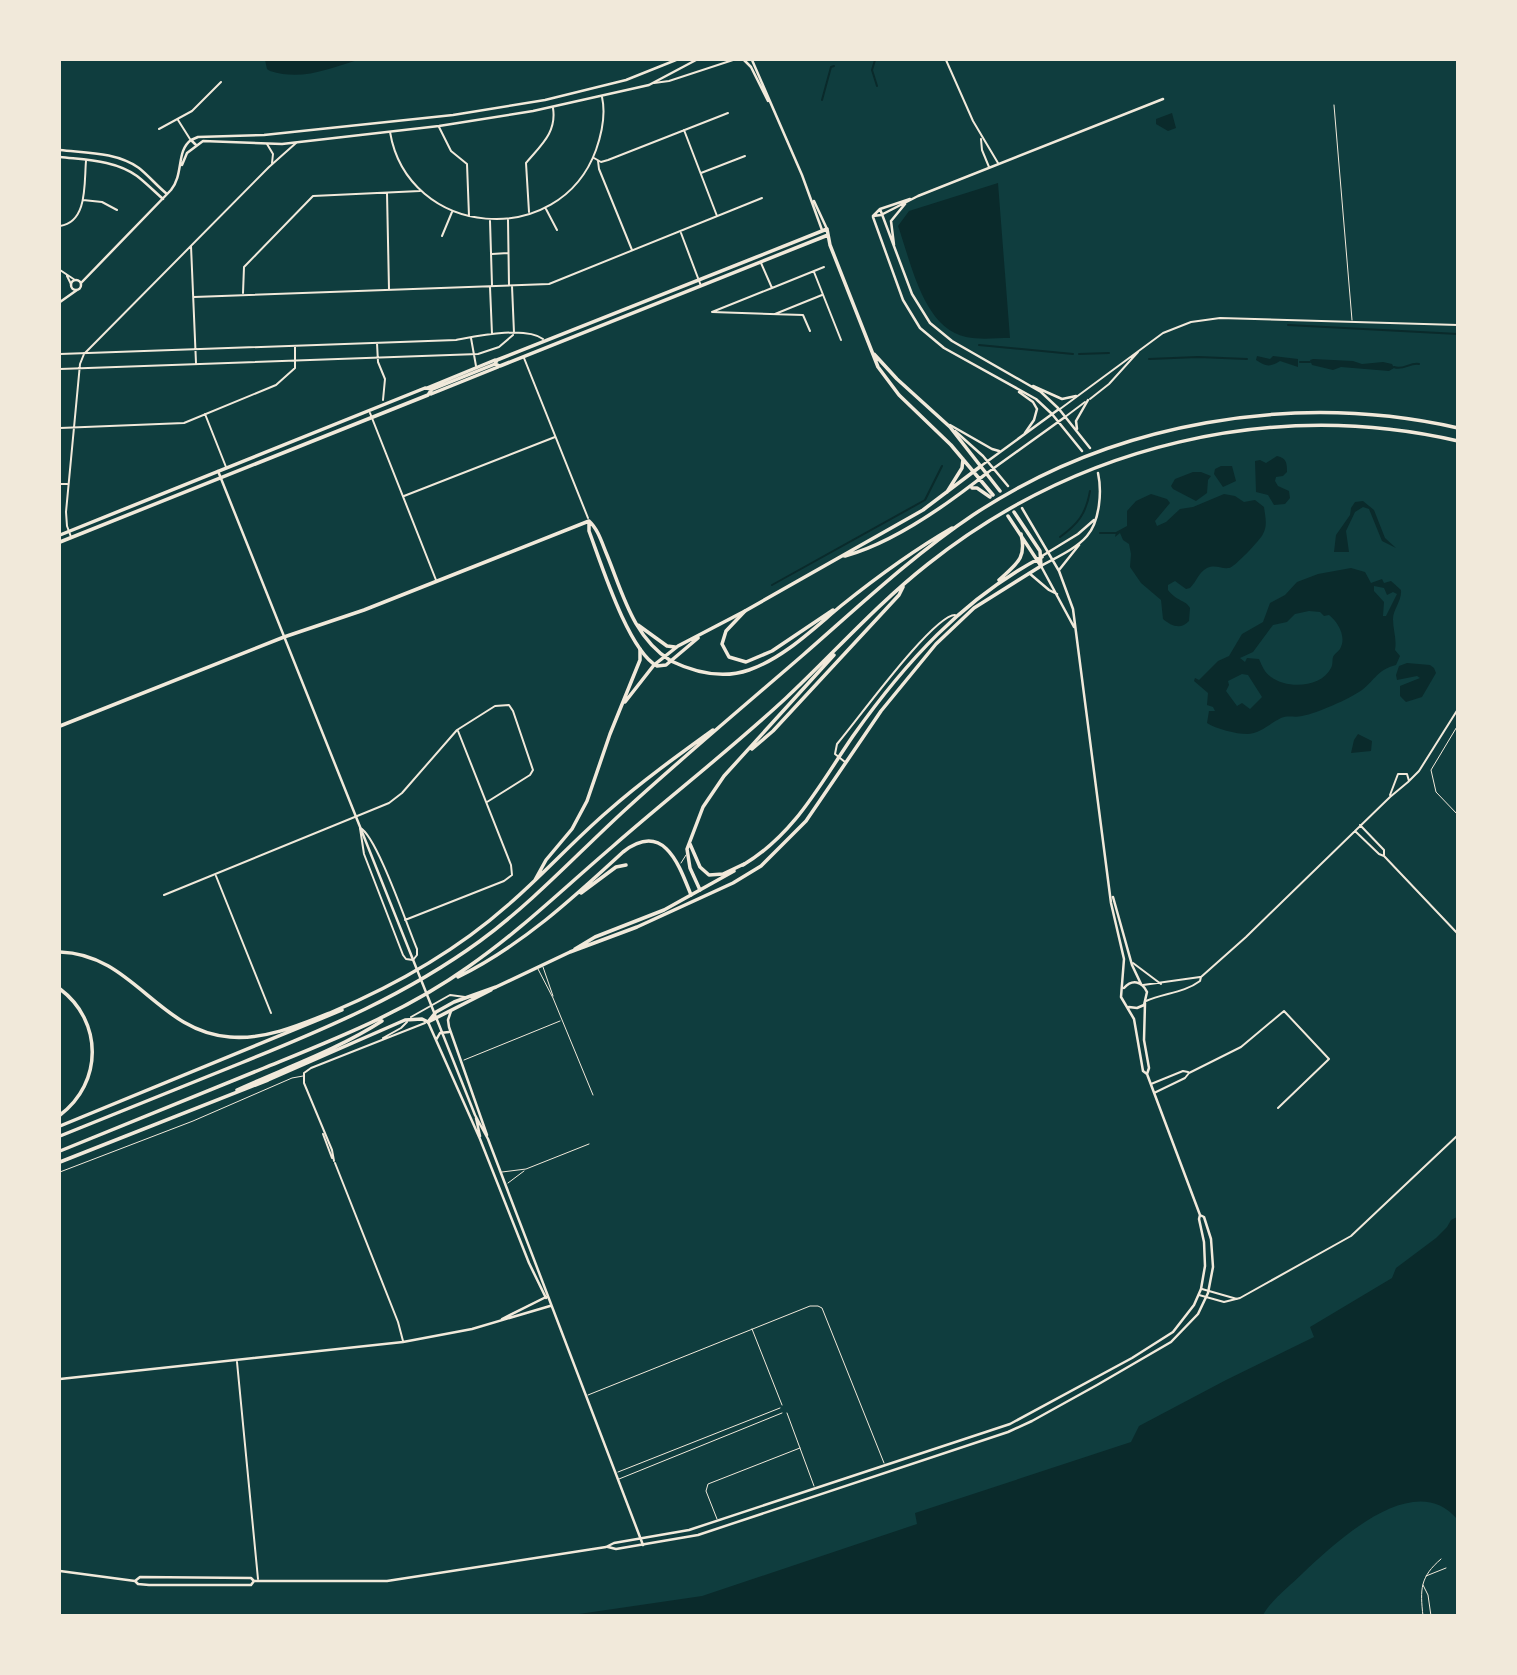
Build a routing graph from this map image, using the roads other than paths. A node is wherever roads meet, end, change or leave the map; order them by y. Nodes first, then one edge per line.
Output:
1 (676, 60) edge
2 (696, 60) edge
3 (733, 60) edge
4 (744, 60) edge
5 (752, 60) edge
6 (946, 60) edge
7 (626, 80) junction
8 (222, 82) dead end
9 (654, 83) junction
10 (629, 90) junction
11 (602, 96) junction
12 (1163, 99) dead end
13 (770, 104) junction
14 (1334, 105) dead end
15 (553, 107) junction
16 (489, 109) junction
17 (728, 113) dead end
18 (491, 118) junction
19 (178, 120) junction
20 (439, 126) junction
21 (159, 128) dead end
22 (337, 128) junction
23 (390, 131) junction
24 (684, 131) junction
25 (338, 137) junction
26 (981, 137) junction
27 (189, 141) junction
28 (300, 141) junction
29 (267, 144) junction
30 (194, 149) junction
31 (60, 150) edge
32 (745, 156) dead end
33 (60, 157) edge
34 (593, 158) junction
35 (86, 160) junction
36 (598, 161) junction
37 (182, 164) junction
38 (998, 164) junction
39 (270, 166) junction
40 (990, 168) junction
41 (700, 173) junction
42 (421, 191) junction
43 (387, 192) junction
44 (167, 194) junction
45 (762, 198) dead end
46 (163, 199) junction
47 (82, 200) junction
48 (910, 200) junction
49 (545, 208) junction
50 (880, 209) junction
51 (117, 210) dead end
52 (452, 211) junction
53 (529, 214) junction
54 (881, 215) junction
55 (469, 216) junction
56 (873, 216) junction
57 (717, 217) junction
58 (508, 219) junction
59 (490, 220) junction
60 (60, 226) edge
61 (824, 229) junction
62 (557, 230) dead end
63 (680, 232) junction
64 (442, 236) dead end
65 (826, 236) junction
66 (191, 245) junction
67 (895, 248) junction
68 (632, 251) junction
69 (509, 253) junction
70 (491, 254) junction
71 (761, 262) junction
72 (824, 267) dead end
73 (60, 270) edge
74 (814, 271) junction
75 (66, 275) junction
76 (699, 279) junction
77 (78, 281) junction
78 (71, 285) junction
79 (491, 286) junction
80 (511, 286) junction
81 (701, 286) junction
82 (772, 288) junction
83 (77, 289) junction
84 (389, 290) junction
85 (243, 294) junction
86 (823, 294) junction
87 (65, 297) junction
88 (194, 297) junction
89 (60, 302) edge
90 (774, 314) junction
91 (1352, 322) junction
92 (1458, 326) edge
93 (810, 331) dead end
94 (492, 334) junction
95 (514, 334) junction
96 (471, 337) junction
97 (544, 340) junction
98 (841, 340) dead end
99 (377, 343) junction
100 (295, 346) junction
101 (1141, 348) junction
102 (195, 349) junction
103 (873, 352) junction
104 (85, 353) junction
105 (60, 354) edge
106 (472, 355) junction
107 (523, 357) junction
108 (378, 358) junction
109 (296, 360) junction
110 (497, 363) junction
111 (196, 364) junction
112 (80, 368) junction
113 (60, 369) edge
114 (477, 370) junction
115 (1026, 384) junction
116 (1011, 387) junction
117 (425, 388) junction
118 (433, 389) junction
119 (428, 395) junction
120 (1076, 396) junction
121 (383, 400) dead end
122 (1088, 400) junction
123 (1059, 409) junction
124 (369, 411) junction
125 (205, 414) junction
126 (1052, 414) junction
127 (1065, 417) junction
128 (372, 418) junction
129 (1059, 421) junction
130 (944, 422) junction
131 (950, 427) junction
132 (60, 428) edge
133 (74, 428) junction
134 (1458, 428) edge
135 (1078, 432) junction
136 (556, 437) junction
137 (1020, 438) junction
138 (1458, 441) edge
139 (1090, 448) dead end
140 (1001, 450) junction
141 (1082, 451) dead end
142 (962, 457) junction
143 (988, 461) junction
144 (981, 466) junction
145 (227, 468) junction
146 (994, 468) junction
147 (218, 471) junction
148 (975, 472) junction
149 (987, 473) junction
150 (1098, 473) dead end
151 (221, 478) junction
152 (981, 478) junction
153 (60, 484) edge
154 (68, 484) junction
155 (1008, 486) dead end
156 (966, 490) junction
157 (1000, 491) dead end
158 (403, 497) junction
159 (940, 499) junction
160 (1022, 508) dead end
161 (1014, 512) dead end
162 (1008, 516) dead end
163 (971, 517) junction
164 (1094, 520) junction
165 (589, 521) junction
166 (69, 531) junction
167 (1021, 534) junction
168 (60, 535) edge
169 (71, 537) junction
170 (1083, 540) junction
171 (60, 542) edge
172 (1049, 553) junction
173 (842, 557) junction
174 (1042, 557) junction
175 (1036, 559) junction
176 (1052, 559) junction
177 (1041, 566) junction
178 (1059, 571) junction
179 (1029, 573) junction
180 (437, 581) junction
181 (904, 584) junction
182 (990, 588) junction
183 (1057, 594) junction
184 (843, 604) junction
185 (745, 611) junction
186 (956, 616) junction
187 (634, 621) junction
188 (1074, 627) junction
189 (701, 636) junction
190 (285, 637) junction
191 (846, 640) junction
192 (678, 646) junction
193 (640, 649) junction
194 (664, 657) junction
195 (669, 663) junction
196 (654, 665) junction
197 (888, 681) junction
198 (889, 691) junction
199 (1458, 709) edge
200 (619, 712) junction
201 (734, 715) junction
202 (1458, 724) edge
203 (60, 726) edge
204 (457, 730) junction
205 (748, 751) junction
206 (839, 758) junction
207 (847, 762) junction
208 (1408, 782) junction
209 (1390, 797) junction
210 (487, 802) junction
211 (1458, 815) edge
212 (356, 818) junction
213 (1360, 825) junction
214 (360, 828) junction
215 (1354, 830) junction
216 (690, 844) junction
217 (687, 853) junction
218 (1384, 856) junction
219 (744, 864) junction
220 (626, 865) dead end
221 (677, 866) junction
222 (215, 875) junction
223 (534, 882) junction
224 (700, 890) junction
225 (1111, 894) junction
226 (164, 895) dead end
227 (691, 895) junction
228 (576, 896) junction
229 (703, 897) junction
230 (694, 901) junction
231 (405, 920) junction
232 (1458, 934) edge
233 (595, 937) junction
234 (598, 944) junction
235 (60, 952) edge
236 (570, 952) junction
237 (1132, 963) junction
238 (540, 966) junction
239 (1201, 977) junction
240 (1142, 984) junction
241 (1161, 984) junction
242 (440, 986) junction
243 (496, 987) junction
244 (1123, 988) junction
245 (60, 989) edge
246 (469, 996) junction
247 (366, 998) junction
248 (553, 998) junction
249 (1146, 1002) junction
250 (1129, 1007) junction
251 (451, 1011) junction
252 (396, 1012) junction
253 (271, 1013) dead end
254 (409, 1020) junction
255 (562, 1020) junction
256 (428, 1022) junction
257 (451, 1032) junction
258 (379, 1040) junction
259 (436, 1040) junction
260 (461, 1062) junction
261 (1189, 1073) junction
262 (1147, 1074) junction
263 (303, 1076) junction
264 (1150, 1085) junction
265 (1153, 1093) junction
266 (593, 1095) dead end
267 (201, 1107) junction
268 (1278, 1108) dead end
269 (60, 1115) edge
270 (475, 1115) junction
271 (60, 1126) edge
272 (1458, 1135) edge
273 (60, 1136) edge
274 (480, 1139) junction
275 (488, 1139) junction
276 (589, 1144) dead end
277 (60, 1151) edge
278 (60, 1162) edge
279 (526, 1170) junction
280 (60, 1172) edge
281 (500, 1172) junction
282 (505, 1186) junction
283 (1200, 1215) junction
284 (521, 1227) junction
285 (515, 1229) junction
286 (536, 1267) junction
287 (531, 1269) junction
288 (1200, 1289) junction
289 (1209, 1291) junction
290 (1198, 1295) junction
291 (546, 1297) junction
292 (1206, 1297) junction
293 (1237, 1299) junction
294 (550, 1307) junction
295 (496, 1322) junction
296 (752, 1329) junction
297 (403, 1342) junction
298 (237, 1360) junction
299 (60, 1379) edge
300 (1071, 1391) junction
301 (585, 1396) junction
302 (1074, 1398) junction
303 (782, 1405) dead end
304 (780, 1408) dead end
305 (782, 1413) dead end
306 (787, 1413) dead end
307 (800, 1448) junction
308 (885, 1465) junction
309 (887, 1472) junction
310 (616, 1473) junction
311 (619, 1480) junction
312 (815, 1488) junction
313 (817, 1495) junction
314 (718, 1521) junction
315 (720, 1527) junction
316 (641, 1538) junction
317 (643, 1545) junction
318 (606, 1547) junction
319 (1441, 1559) dead end
320 (1446, 1568) dead end
321 (60, 1571) edge
322 (1426, 1576) junction
323 (135, 1581) junction
324 (256, 1581) junction
325 (1422, 1583) junction
326 (1423, 1615) edge
327 (1431, 1615) edge

1 - 7 street
2 - 9 street
3 - 9 street
4 - 13 street
5 - 13 street
6 - 26 street
7 - 10 street
7 - 16 street
8 - 19 street
9 - 10 street
10 - 11 street
11 - 15 street
11 - 34 street
12 - 38 street
13 - 61 street
14 - 91 lane
15 - 18 street
15 - 53 street
16 - 18 street
16 - 22 street
17 - 24 street
18 - 20 street
19 - 21 street
19 - 27 street
20 - 23 street
20 - 55 street
22 - 25 street
22 - 27 street
23 - 25 street
23 - 42 street
24 - 36 street
24 - 41 street
25 - 28 street
26 - 38 street
26 - 40 street
27 - 30 street
27 - 30 street
27 - 37 street
28 - 29 street
28 - 39 street
29 - 30 street
29 - 39 street
30 - 37 street
31 - 44 street
32 - 41 street
33 - 35 street
34 - 36 street
34 - 49 street
35 - 46 street
35 - 47 street
36 - 68 street
37 - 44 street
38 - 40 street
39 - 66 street
40 - 48 street
41 - 57 street
42 - 43 street
42 - 52 street
43 - 84 street
43 - 85 street
44 - 46 street
45 - 57 street
46 - 77 street
47 - 51 street
47 - 60 street
48 - 50 street
48 - 54 street
48 - 67 street
49 - 53 street
49 - 62 street
50 - 54 street
50 - 56 street
52 - 55 street
52 - 64 street
53 - 58 street
54 - 56 street
54 - 67 street
55 - 59 street
56 - 116 street
57 - 63 street
58 - 59 street
58 - 69 street
59 - 70 street
61 - 65 main road
61 - 76 main road
63 - 68 street
63 - 76 street
65 - 71 main road
65 - 103 main road
66 - 88 street
66 - 104 street
67 - 115 street
68 - 80 street
69 - 70 street
69 - 80 street
70 - 79 street
71 - 81 main road
71 - 82 street
72 - 74 street
73 - 75 street
74 - 82 street
74 - 86 street
75 - 77 street
75 - 78 street
76 - 81 street
76 - 97 main road
77 - 78 street
77 - 83 street
78 - 83 street
78 - 87 street
79 - 80 street
79 - 84 street
79 - 94 street
80 - 95 street
81 - 107 main road
82 - 90 street
83 - 87 street
84 - 85 street
85 - 88 street
86 - 90 street
86 - 98 street
87 - 89 street
88 - 102 street
90 - 93 street
91 - 92 street
91 - 101 street
94 - 95 street
94 - 96 street
95 - 97 street
95 - 106 street
96 - 99 street
96 - 106 street
97 - 110 main road
99 - 100 street
99 - 108 street
100 - 102 street
100 - 109 street
101 - 120 street
101 - 122 street
102 - 104 street
102 - 111 street
103 - 130 main road
103 - 142 main road
104 - 105 street
104 - 112 street
106 - 108 street
106 - 114 street
107 - 110 main road
107 - 136 street
108 - 109 street
108 - 121 street
109 - 111 street
109 - 125 street
110 - 114 main road
110 - 119 main road
111 - 112 street
112 - 113 street
112 - 133 street
114 - 117 main road
114 - 118 main road
115 - 120 street
115 - 123 street
116 - 126 street
116 - 137 street
117 - 118 main road
117 - 124 main road
118 - 119 main road
119 - 128 main road
120 - 123 street
122 - 127 street
122 - 135 street
123 - 126 street
123 - 127 street
124 - 128 street
124 - 145 main road
125 - 133 street
125 - 145 street
126 - 129 street
126 - 137 street
127 - 129 street
127 - 135 street
128 - 151 main road
128 - 158 street
129 - 141 street
129 - 146 street
130 - 131 main road
130 - 140 street
131 - 143 street
131 - 144 main road
132 - 133 street
133 - 154 street
134 - 163 main road
135 - 139 street
136 - 158 street
136 - 165 street
137 - 140 street
138 - 181 main road
140 - 143 street
142 - 148 main road
142 - 159 main road
143 - 144 street
143 - 146 street
144 - 148 main road
144 - 149 main road
145 - 147 main road
146 - 149 street
146 - 155 street
147 - 151 street
147 - 166 main road
148 - 152 main road
148 - 159 main road
149 - 152 main road
149 - 157 main road
150 - 164 street
151 - 169 main road
151 - 190 street
152 - 156 main road
152 - 156 main road
153 - 154 street
154 - 166 street
156 - 173 main road
158 - 180 street
159 - 173 main road
160 - 172 street
161 - 174 main road
162 - 167 main road
163 - 184 main road
163 - 201 main road
164 - 170 street
164 - 172 street
165 - 180 main road
165 - 187 main road
165 - 193 main road
166 - 168 main road
166 - 169 street
167 - 175 main road
167 - 182 main road
169 - 171 main road
170 - 176 street
170 - 178 street
172 - 174 street
172 - 176 street
173 - 185 main road
174 - 175 main road
174 - 177 main road
175 - 177 main road
175 - 182 main road
176 - 177 street
176 - 178 street
177 - 179 main road
177 - 183 street
178 - 188 street
179 - 183 street
179 - 207 main road
180 - 190 main road
181 - 191 main road
181 - 205 main road
182 - 186 main road
183 - 188 street
184 - 185 main road
184 - 195 main road
185 - 189 main road
186 - 197 street
186 - 198 main road
187 - 192 main road
187 - 194 main road
188 - 225 street
189 - 192 main road
189 - 195 main road
190 - 203 main road
190 - 212 street
191 - 205 main road
191 - 242 main road
192 - 194 main road
193 - 196 main road
193 - 200 main road
194 - 195 main road
194 - 196 main road
195 - 196 main road
196 - 200 main road
197 - 198 street
197 - 206 street
198 - 206 main road
199 - 208 street
200 - 223 main road
201 - 223 main road
201 - 273 main road
202 - 211 lane
204 - 210 street
204 - 210 street
204 - 212 street
205 - 216 main road
206 - 207 street
206 - 219 main road
207 - 229 main road
208 - 209 street
208 - 209 street
209 - 213 street
210 - 231 street
212 - 214 street
212 - 222 street
213 - 215 street
213 - 218 street
214 - 231 street
214 - 231 street
214 - 270 street
215 - 218 street
215 - 239 street
216 - 217 main road
216 - 219 main road
217 - 221 lane
217 - 224 main road
218 - 232 street
219 - 224 main road
220 - 228 main road
221 - 227 main road
221 - 228 main road
222 - 226 street
222 - 253 street
223 - 247 main road
224 - 227 main road
224 - 229 main road
225 - 237 street
225 - 244 street
227 - 230 main road
227 - 233 main road
228 - 242 main road
229 - 230 main road
230 - 234 main road
233 - 234 main road
233 - 236 main road
234 - 236 main road
235 - 247 main road
236 - 238 main road
237 - 240 street
237 - 241 street
238 - 243 main road
238 - 248 lane
238 - 248 lane
239 - 241 street
239 - 249 street
240 - 241 street
240 - 244 street
240 - 249 street
242 - 252 main road
243 - 246 main road
243 - 251 main road
244 - 250 street
245 - 269 main road
246 - 254 street
246 - 256 main road
247 - 271 main road
248 - 255 lane
249 - 250 street
249 - 262 street
250 - 262 street
251 - 256 main road
251 - 257 street
252 - 267 main road
252 - 277 main road
254 - 256 main road
254 - 258 street
254 - 267 main road
255 - 260 lane
255 - 266 lane
256 - 258 street
256 - 259 street
257 - 259 street
257 - 260 street
258 - 263 street
259 - 274 street
260 - 275 street
261 - 264 street
261 - 265 street
261 - 268 street
262 - 264 street
263 - 280 lane
263 - 297 street
264 - 265 street
265 - 283 street
267 - 278 main road
270 - 274 street
270 - 275 street
272 - 293 street
274 - 285 street
275 - 281 street
276 - 279 lane
279 - 281 lane
279 - 282 lane
281 - 282 street
282 - 284 street
283 - 288 street
283 - 289 street
284 - 285 street
284 - 286 street
285 - 287 street
286 - 287 street
286 - 291 street
287 - 291 street
288 - 289 street
288 - 290 street
289 - 292 street
289 - 293 street
290 - 292 street
290 - 300 street
291 - 294 street
291 - 295 street
292 - 293 street
292 - 302 street
294 - 295 street
294 - 301 street
295 - 297 street
296 - 301 lane
296 - 303 lane
296 - 308 lane
297 - 298 street
298 - 299 street
298 - 324 street
300 - 302 street
300 - 308 street
301 - 310 street
302 - 309 street
304 - 310 lane
305 - 311 lane
306 - 307 lane
307 - 312 lane
307 - 314 lane
308 - 309 lane
308 - 312 street
309 - 313 street
310 - 311 street
311 - 316 street
312 - 313 lane
312 - 314 street
313 - 315 street
314 - 315 lane
314 - 316 street
315 - 317 street
316 - 317 street
316 - 318 street
317 - 318 street
318 - 324 street
319 - 322 lane
320 - 322 lane
321 - 323 street
322 - 325 lane
323 - 324 street
323 - 324 street
325 - 326 lane
325 - 327 lane

